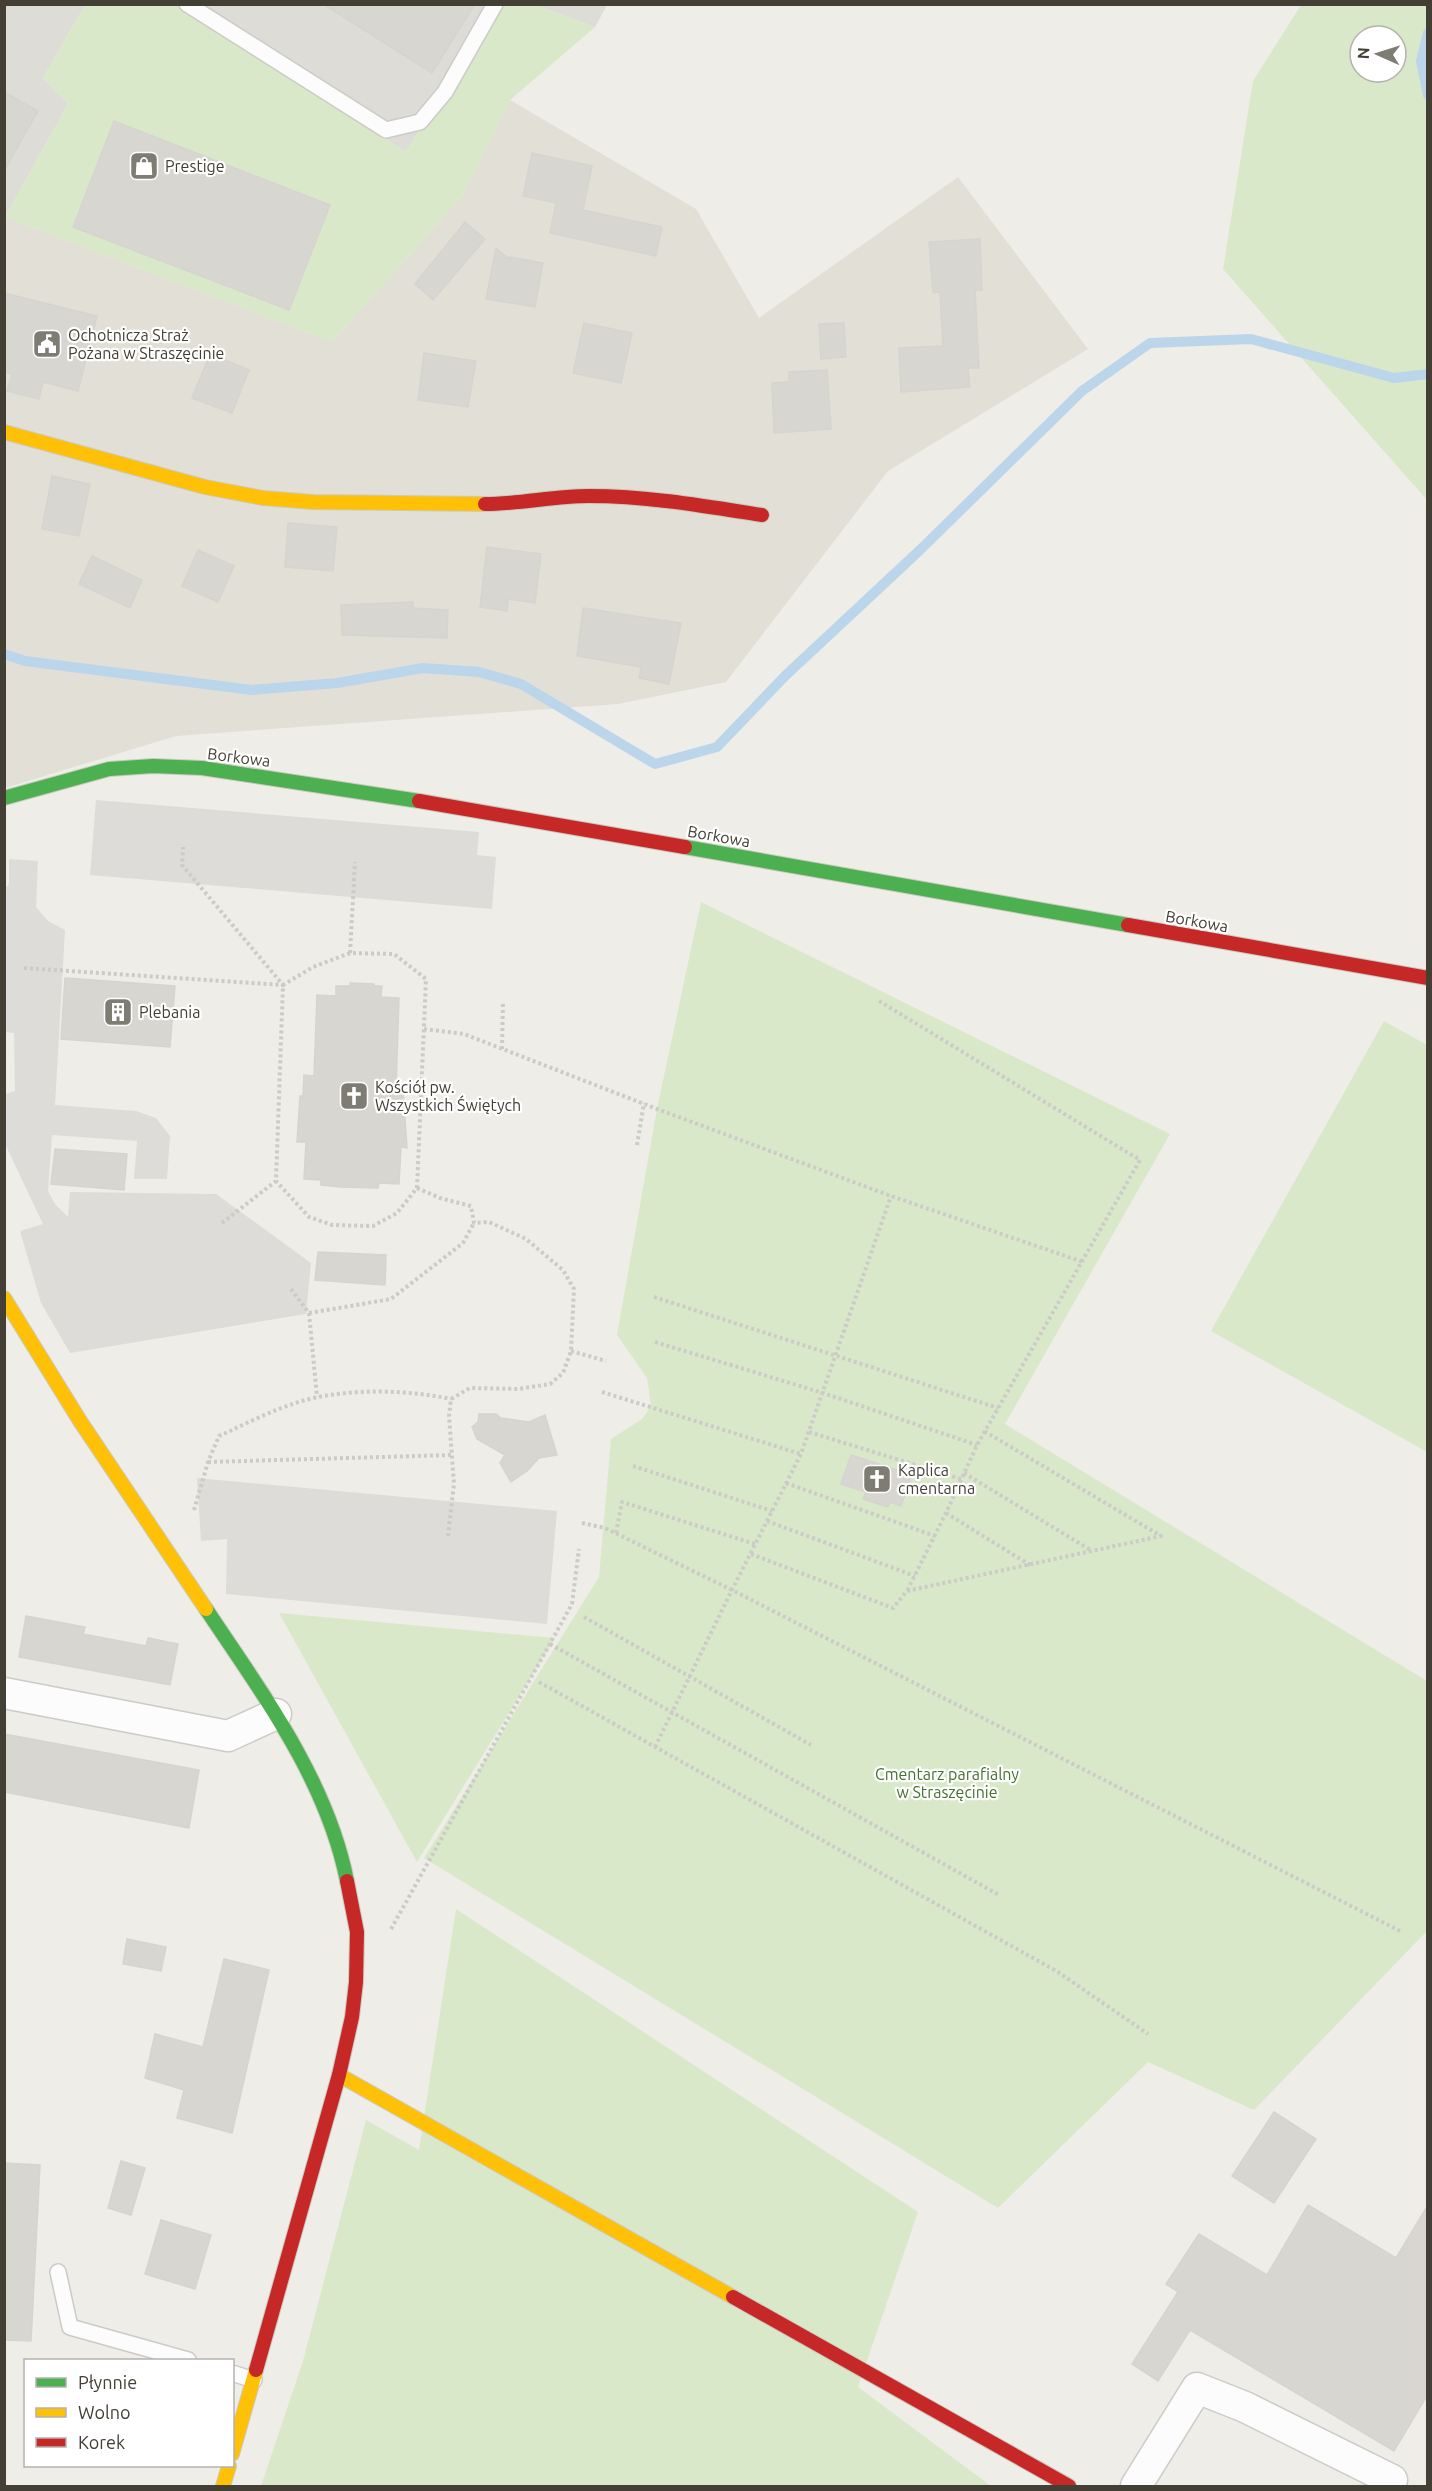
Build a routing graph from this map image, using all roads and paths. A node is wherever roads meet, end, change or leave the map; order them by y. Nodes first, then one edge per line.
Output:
1 (187, 4) edge
2 (495, 4) edge
3 (4, 432) edge
4 (762, 515) dead end
5 (4, 798) edge
6 (183, 847) dead end
7 (355, 861) dead end
8 (350, 953) junction
9 (24, 968) dead end
10 (1428, 978) edge
11 (283, 985) junction
12 (879, 1001) dead end
13 (503, 1003) dead end
14 (424, 1029) junction
15 (502, 1049) junction
16 (644, 1103) junction
17 (638, 1145) dead end
18 (276, 1181) junction
19 (417, 1188) junction
20 (891, 1196) junction
21 (222, 1223) dead end
22 (474, 1223) junction
23 (1083, 1262) junction
24 (291, 1289) dead end
25 (654, 1297) dead end
26 (7, 1309) edge
27 (309, 1313) junction
28 (655, 1342) dead end
29 (571, 1352) junction
30 (836, 1356) junction
31 (606, 1361) dead end
32 (602, 1392) dead end
33 (823, 1393) junction
34 (317, 1397) junction
35 (451, 1400) junction
36 (998, 1408) junction
37 (984, 1431) junction
38 (809, 1432) junction
39 (977, 1444) junction
40 (801, 1454) junction
41 (452, 1455) junction
42 (208, 1462) junction
43 (633, 1466) dead end
44 (964, 1473) junction
45 (961, 1479) junction
46 (786, 1483) junction
47 (194, 1510) dead end
48 (772, 1511) junction
49 (946, 1513) junction
50 (767, 1521) junction
51 (582, 1523) dead end
52 (616, 1533) junction
53 (448, 1536) dead end
54 (935, 1536) junction
55 (755, 1544) junction
56 (579, 1550) dead end
57 (1092, 1552) junction
58 (751, 1554) junction
59 (1030, 1565) junction
60 (915, 1575) junction
61 (732, 1590) junction
62 (907, 1591) junction
63 (584, 1617) dead end
64 (550, 1644) junction
65 (689, 1678) junction
66 (539, 1682) dead end
67 (4, 1693) edge
68 (673, 1712) junction
69 (276, 1714) junction
70 (811, 1745) dead end
71 (656, 1747) junction
72 (999, 1895) dead end
73 (1400, 1931) dead end
74 (388, 1935) dead end
75 (1148, 2034) dead end
76 (339, 2075) junction
77 (58, 2272) dead end
78 (181, 2359) edge
79 (234, 2374) edge
80 (254, 2380) junction
81 (234, 2447) edge
82 (229, 2467) edge
83 (1392, 2480) dead end
84 (223, 2487) edge
85 (1069, 2487) edge
86 (1136, 2487) edge

1 - 2 lane
3 - 4 street
5 - 10 street, Borkowa
6 - 11 path
7 - 8 path
8 - 11 path
8 - 14 path
9 - 11 path
11 - 18 path
12 - 23 path
13 - 15 path
14 - 15 path
14 - 19 path
15 - 16 path
16 - 17 path
16 - 20 path
18 - 19 path
18 - 21 path
19 - 22 path
20 - 23 path
20 - 30 path
22 - 27 path
22 - 29 path
23 - 36 path
24 - 27 path
25 - 30 path
26 - 69 street
27 - 34 path
28 - 33 path
29 - 31 path
29 - 35 path
30 - 33 path
30 - 36 path
32 - 40 path
33 - 38 path
33 - 39 path
34 - 35 path
34 - 42 path
35 - 41 path
36 - 37 path
37 - 39 path
37 - 57 path
38 - 40 path
38 - 45 path
39 - 44 path
40 - 46 path
41 - 42 path
41 - 53 path
42 - 47 path
43 - 48 path
44 - 45 path
44 - 57 path
45 - 49 path
46 - 48 path
46 - 54 path
48 - 50 path
49 - 54 path
49 - 59 path
50 - 55 path
50 - 60 path
51 - 52 path
52 - 55 path
52 - 61 path
54 - 60 path
55 - 58 path
56 - 64 path
57 - 59 path
58 - 61 path
58 - 62 path
59 - 62 path
60 - 62 path
61 - 65 path
61 - 73 path
63 - 65 path
64 - 68 path
64 - 74 path
65 - 68 path
65 - 70 path
66 - 71 path
67 - 69 street
68 - 71 path
68 - 72 path
69 - 76 street
71 - 75 path
76 - 80 street
76 - 85 street
77 - 78 lane
79 - 80 lane
80 - 81 street
82 - 84 street
83 - 86 street

